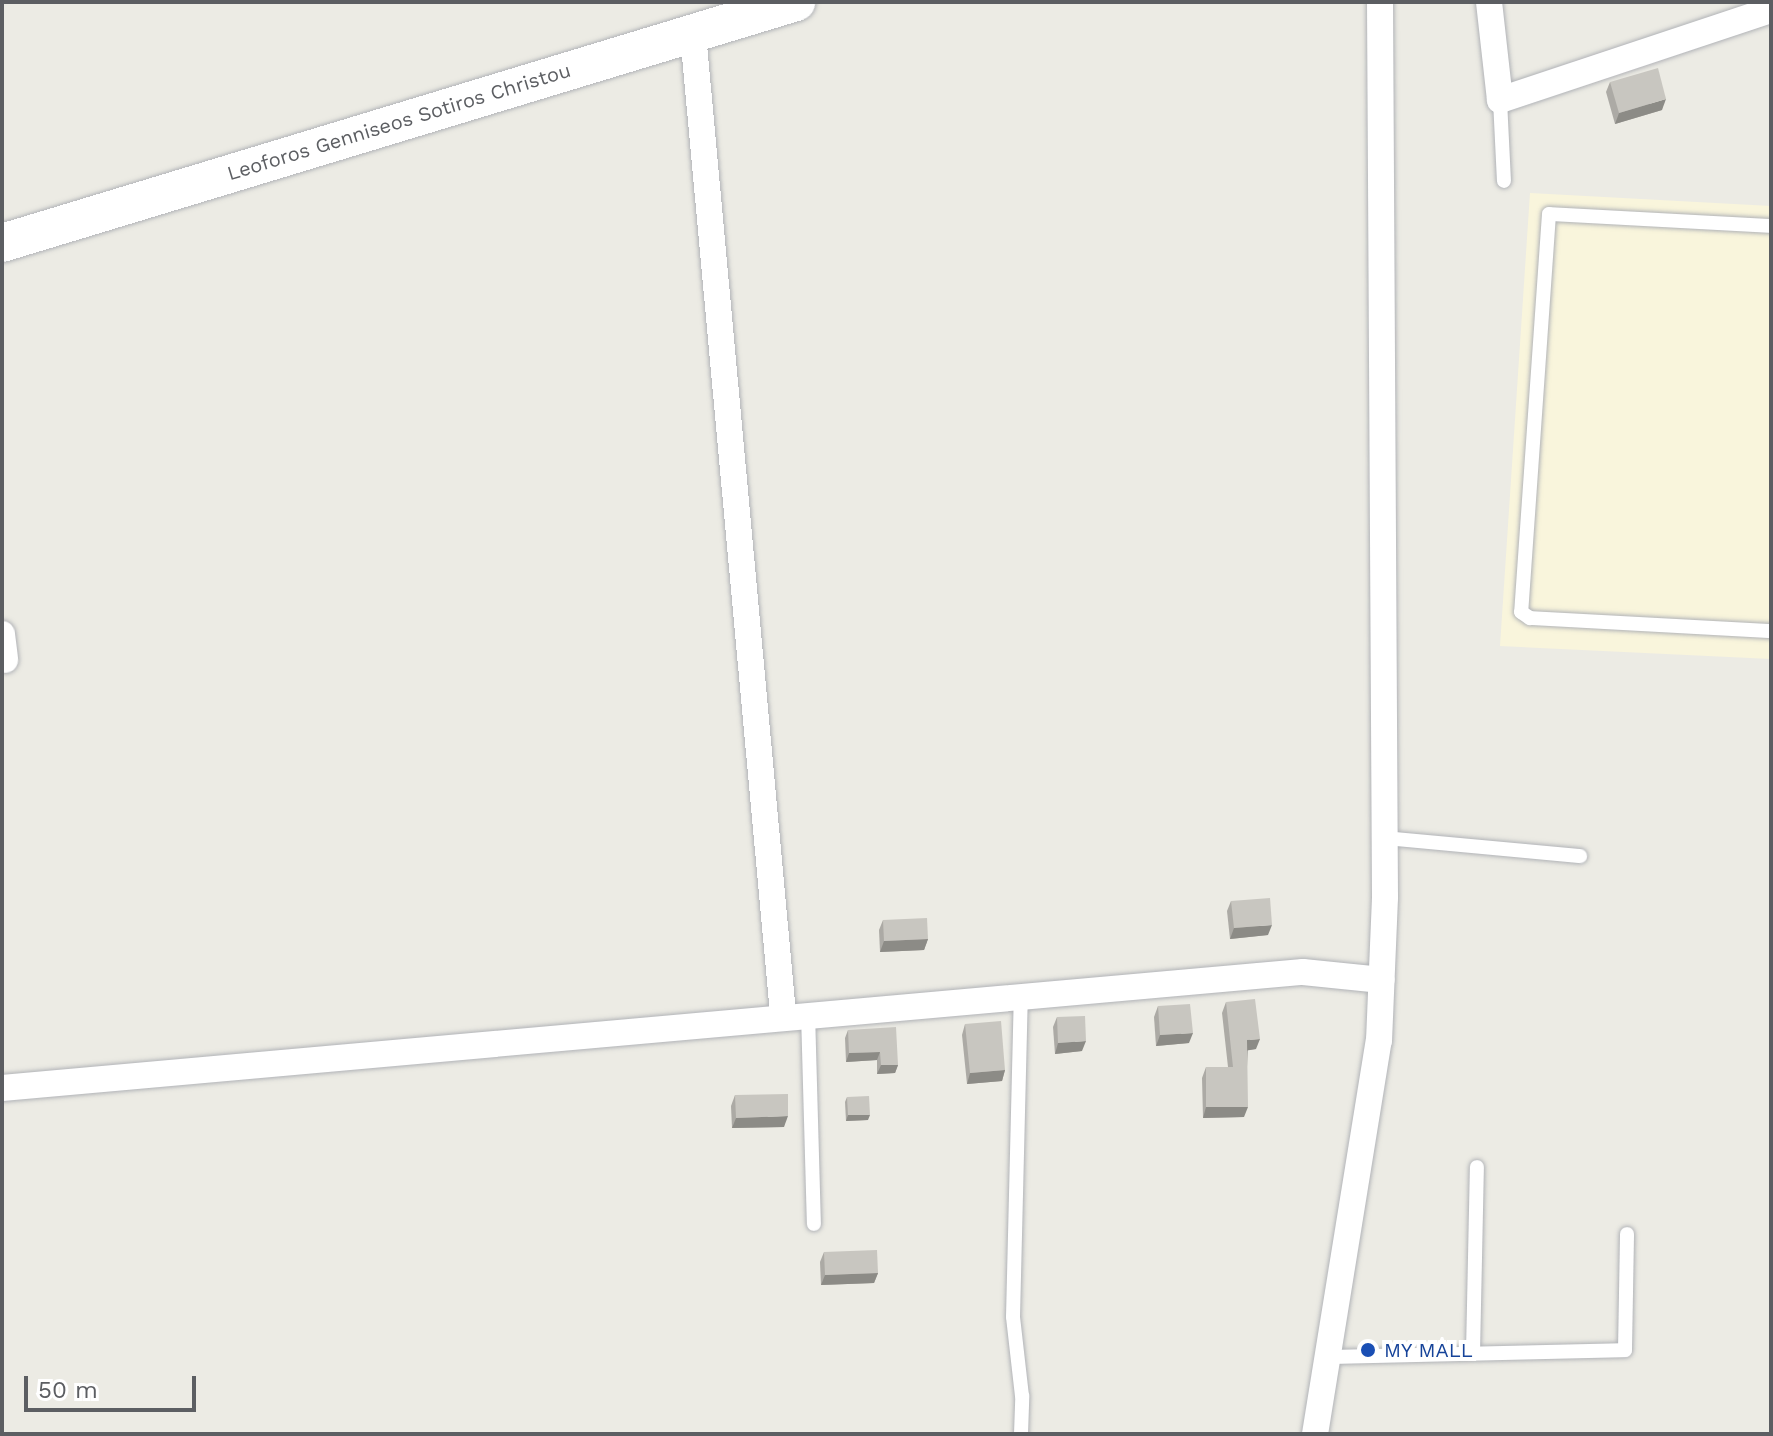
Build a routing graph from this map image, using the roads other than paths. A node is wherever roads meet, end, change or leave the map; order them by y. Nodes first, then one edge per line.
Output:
1 (796, 2) edge
2 (1380, 2) edge
3 (1489, 2) edge
4 (1771, 10) edge
5 (693, 34) junction
6 (1500, 100) junction
7 (1504, 181) dead end
8 (1771, 226) edge
9 (2, 243) edge
10 (1771, 631) edge
11 (2, 634) edge
12 (5, 660) dead end
13 (1385, 838) junction
14 (1580, 856) dead end
15 (1382, 980) junction
16 (1021, 995) junction
17 (796, 1013) junction
18 (2, 1088) edge
19 (1477, 1167) dead end
20 (814, 1224) dead end
21 (1627, 1234) dead end
22 (1473, 1353) junction
23 (1327, 1357) junction
24 (1021, 1434) edge
25 (1315, 1434) edge

1 - 5 main road, Leoforos Genniseos Sotiros Christou
2 - 13 street
3 - 6 street
4 - 6 street
5 - 9 main road, Leoforos Genniseos Sotiros Christou
5 - 17 street
6 - 7 lane
8 - 10 lane
11 - 12 street
13 - 14 lane
13 - 15 street
15 - 16 street
15 - 23 street
16 - 17 street
16 - 24 lane
17 - 18 street
17 - 20 lane
19 - 22 lane
21 - 22 lane
22 - 23 lane
23 - 25 street

